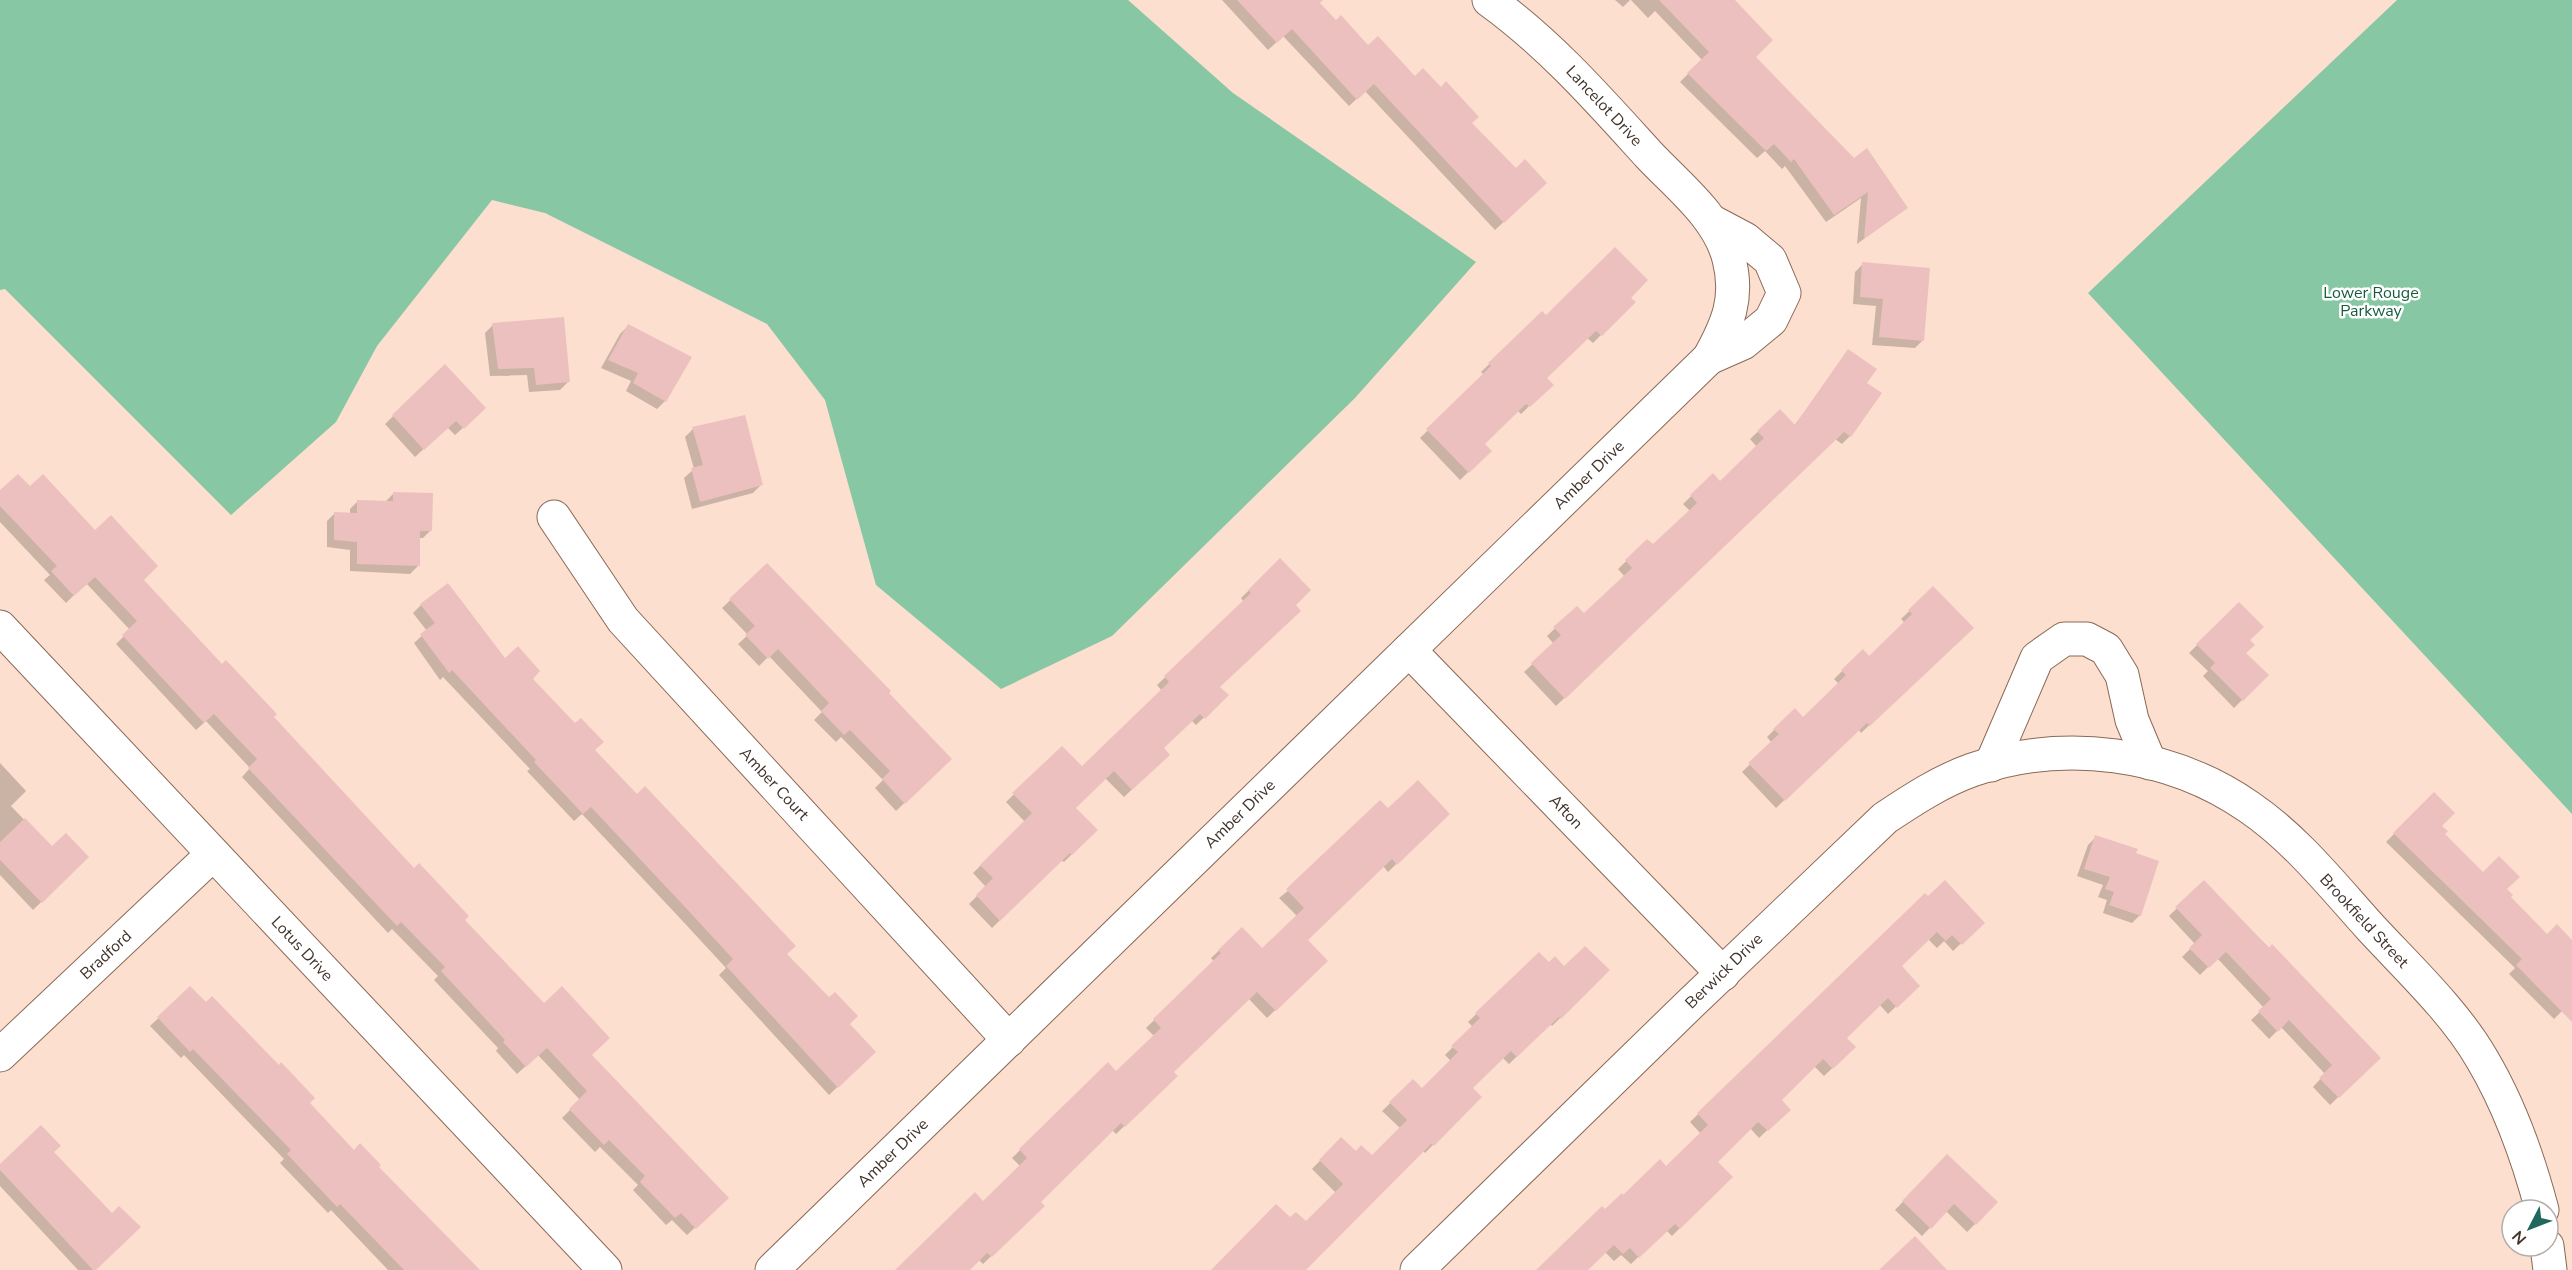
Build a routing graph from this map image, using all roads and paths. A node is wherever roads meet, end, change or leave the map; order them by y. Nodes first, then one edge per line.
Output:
1 (1489, 0) edge
2 (1711, 221) junction
3 (1784, 293) joint
4 (1732, 296) joint
5 (1709, 358) junction
6 (554, 517) dead end
7 (0, 627) edge
8 (1409, 650) junction
9 (2077, 753) joint
10 (2150, 763) junction
11 (1991, 765) junction
12 (213, 854) junction
13 (1723, 974) junction
14 (1009, 1040) junction
15 (0, 1055) edge
16 (2539, 1198) edge
17 (605, 1270) edge
18 (772, 1270) edge
19 (1417, 1270) edge

1 - 2 street, Lancelot Drive
2 - 3 street, Lancelot Drive
2 - 4 street, Lancelot Drive
3 - 5 street, Amber Drive
4 - 5 street, Amber Drive
5 - 8 street, Amber Drive
6 - 14 street, Amber Court
7 - 12 street, Lotus Drive
8 - 13 street, Afton
8 - 14 street, Amber Drive
9 - 10 street, Brookfield Street
9 - 11 street, Berwick Drive
10 - 11 street
10 - 16 street, Brookfield Street
11 - 13 street, Berwick Drive
12 - 15 street, Bradford
12 - 17 street, Lotus Drive
13 - 19 street, Berwick Drive
14 - 18 street, Amber Drive

